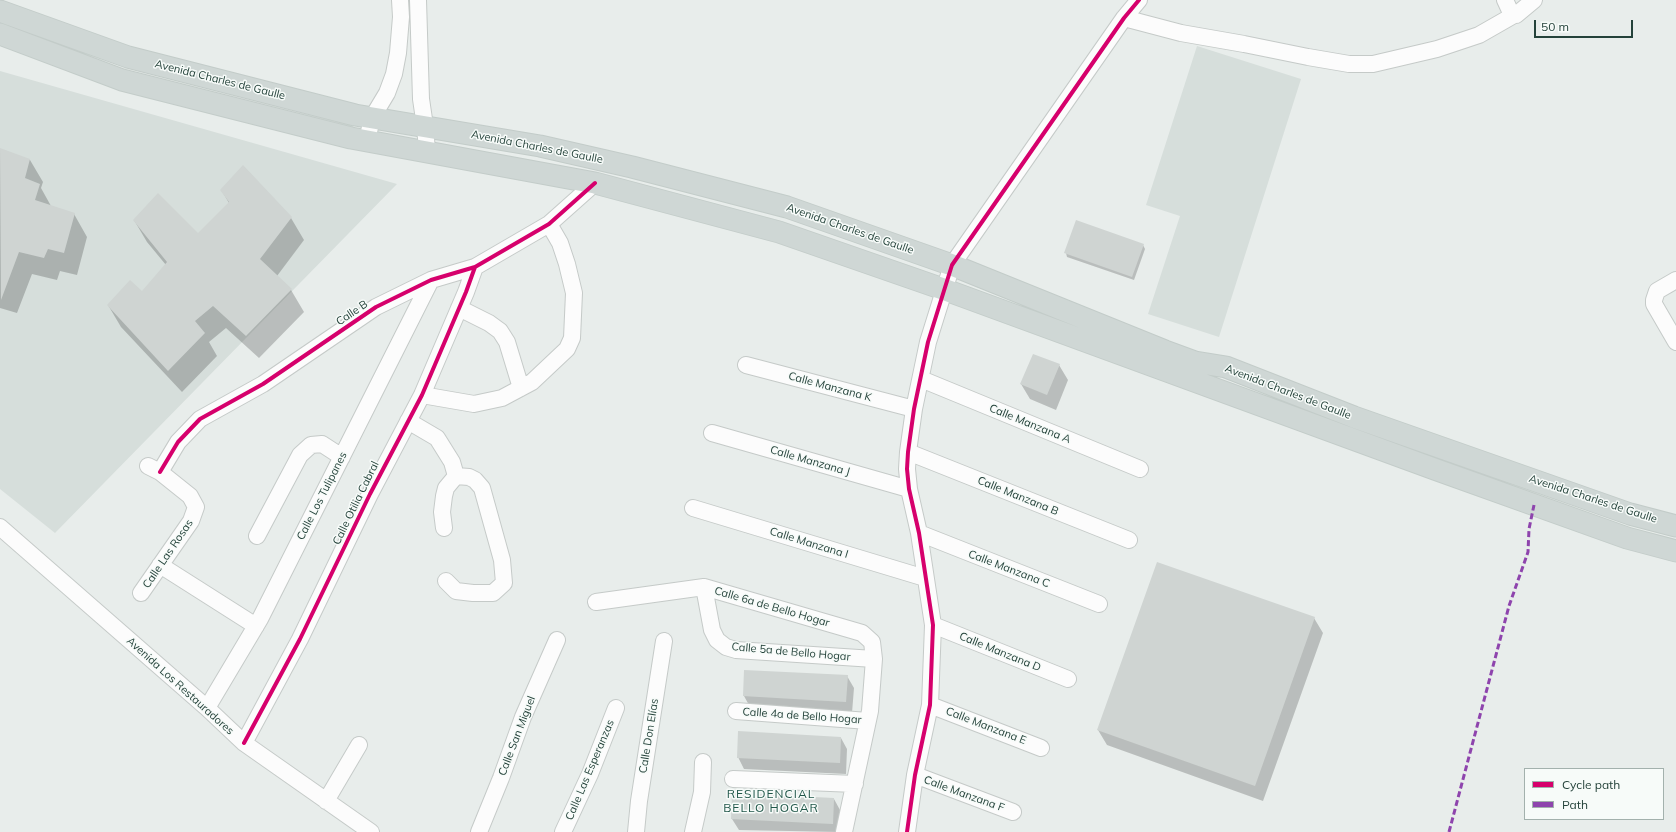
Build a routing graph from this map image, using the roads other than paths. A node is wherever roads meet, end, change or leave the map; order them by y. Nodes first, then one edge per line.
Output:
1 (400, 0) edge
2 (418, 0) edge
3 (1139, 0) edge
4 (1505, 0) edge
5 (1534, 0) edge
6 (0, 11) edge
7 (1514, 14) junction
8 (1124, 18) junction
9 (0, 34) edge
10 (372, 118) junction
11 (425, 126) junction
12 (367, 141) junction
13 (426, 151) junction
14 (595, 183) junction
15 (787, 207) junction
16 (549, 224) junction
17 (779, 232) junction
18 (952, 266) junction
19 (475, 268) junction
20 (431, 280) junction
21 (1676, 280) edge
22 (943, 289) junction
23 (459, 308) junction
24 (1676, 342) edge
25 (746, 365) dead end
26 (921, 378) junction
27 (521, 388) junction
28 (422, 395) junction
29 (914, 409) junction
30 (408, 421) junction
31 (712, 433) dead end
32 (908, 452) junction
33 (342, 457) junction
34 (154, 469) joint
35 (1140, 469) dead end
36 (456, 476) junction
37 (909, 489) junction
38 (692, 508) dead end
39 (1676, 526) edge
40 (0, 527) edge
41 (444, 528) dead end
42 (919, 533) junction
43 (257, 536) dead end
44 (1129, 540) dead end
45 (1676, 551) edge
46 (160, 565) junction
47 (925, 578) junction
48 (446, 581) dead end
49 (704, 587) junction
50 (141, 593) dead end
51 (596, 602) dead end
52 (1099, 604) dead end
53 (933, 625) junction
54 (256, 626) junction
55 (557, 640) dead end
56 (664, 641) dead end
57 (874, 659) junction
58 (1068, 679) dead end
59 (930, 705) junction
60 (207, 708) junction
61 (616, 708) dead end
62 (736, 712) dead end
63 (868, 721) junction
64 (244, 743) junction
65 (359, 745) dead end
66 (1041, 748) dead end
67 (703, 762) dead end
68 (915, 776) junction
69 (733, 779) dead end
70 (855, 784) junction
71 (326, 801) junction
72 (1013, 812) dead end
73 (371, 832) edge
74 (479, 832) edge
75 (562, 832) edge
76 (636, 832) edge
77 (693, 832) edge
78 (844, 832) edge
79 (907, 832) edge

1 - 10 street
2 - 11 street
3 - 8 street
4 - 7 street
5 - 7 street
6 - 10 main road, Avenida Charles de Gaulle
7 - 8 street
8 - 18 street
9 - 12 main road, Avenida Charles de Gaulle
10 - 11 main road, Avenida Charles de Gaulle
10 - 12 street
11 - 13 street
11 - 15 main road, Avenida Charles de Gaulle
12 - 13 main road, Avenida Charles de Gaulle
13 - 14 main road, Avenida Charles de Gaulle
14 - 16 street, Calle B
14 - 17 main road, Avenida Charles de Gaulle
15 - 17 main road
15 - 18 main road, Avenida Charles de Gaulle
16 - 19 street, Calle B
16 - 27 street
17 - 22 main road, Avenida Charles de Gaulle
18 - 22 street
18 - 39 main road, Avenida Charles de Gaulle
19 - 20 street, Calle B
19 - 23 street, Calle Otilia Cabral
20 - 33 street, Calle Los Tulipanes
20 - 34 street, Calle B
21 - 24 street
22 - 26 street
22 - 45 main road, Avenida Charles de Gaulle
23 - 27 street
23 - 28 street, Calle Otilia Cabral
25 - 29 street, Calle Manzana K
26 - 29 street
26 - 35 street, Calle Manzana A
27 - 28 street
28 - 30 street, Calle Otilia Cabral
29 - 32 street
30 - 36 street
30 - 64 street, Calle Otilia Cabral
31 - 37 street, Calle Manzana J
32 - 37 street
32 - 44 street, Calle Manzana B
33 - 43 street
33 - 54 street, Calle Los Tulipanes
34 - 46 street, Calle Las Rosas
36 - 41 street
36 - 48 street
37 - 42 street
38 - 47 street, Calle Manzana I
40 - 60 street, Avenida Los Restauradores
42 - 47 street
42 - 52 street, Calle Manzana C
46 - 50 street, Calle Las Rosas
46 - 54 street
47 - 53 street
49 - 51 street, Calle 6a de Bello Hogar
49 - 57 street, Calle 6a de Bello Hogar
49 - 57 street, Calle 5a de Bello Hogar
53 - 58 street, Calle Manzana D
53 - 59 street
54 - 60 street, Calle Los Tulipanes
55 - 74 street, Calle San Miguel
56 - 76 street, Calle Don Elías
57 - 63 street
59 - 66 street, Calle Manzana E
59 - 68 street
60 - 64 street, Avenida Los Restauradores
61 - 75 street, Calle Las Esperanzas
62 - 63 street, Calle 4a de Bello Hogar
63 - 70 street
64 - 71 street, Avenida Los Restauradores
65 - 71 street
67 - 77 street
68 - 72 street, Calle Manzana F
68 - 79 street
69 - 70 street
70 - 78 street
71 - 73 street, Avenida Los Restauradores

